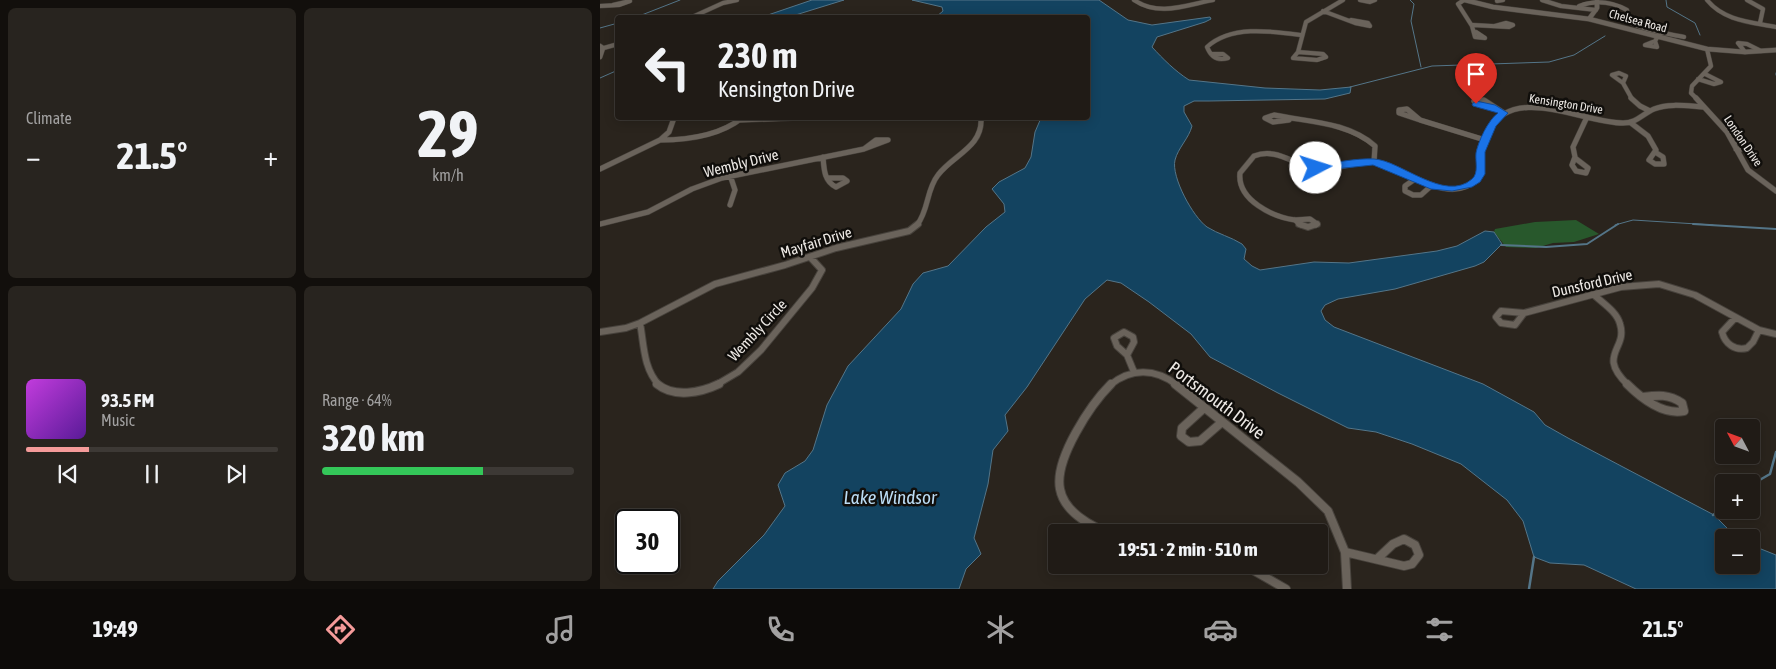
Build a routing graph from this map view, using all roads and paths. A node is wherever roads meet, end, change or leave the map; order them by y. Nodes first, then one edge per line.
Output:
1 (737, 0) edge
2 (1134, 0) edge
3 (1212, 0) edge
4 (1343, 0) edge
5 (1360, 0) edge
6 (1374, 0) edge
7 (1465, 0) edge
8 (1503, 0) edge
9 (1542, 0) edge
10 (1707, 0) edge
11 (1747, 0) edge
12 (1497, 1) edge
13 (1597, 1) edge
14 (613, 5) dead end
15 (600, 6) edge
16 (1581, 7) junction
17 (1596, 11) junction
18 (1323, 12) junction
19 (696, 15) edge
20 (1589, 19) junction
21 (1351, 20) dead end
22 (1760, 23) junction
23 (1473, 25) junction
24 (1495, 26) dead end
25 (1776, 27) edge
26 (1476, 32) dead end
27 (1301, 35) junction
28 (1658, 37) junction
29 (1684, 37) dead end
30 (615, 45) edge
31 (601, 48) edge
32 (1707, 49) junction
33 (1776, 50) edge
34 (1761, 51) junction
35 (1298, 52) junction
36 (1745, 52) junction
37 (1212, 54) dead end
38 (600, 57) edge
39 (1705, 74) junction
40 (1698, 79) junction
41 (1623, 83) dead end
42 (1492, 107) dead end
43 (1703, 107) junction
44 (1650, 111) junction
45 (1504, 113) junction
46 (1588, 117) junction
47 (673, 120) edge
48 (739, 120) edge
49 (982, 120) edge
50 (1289, 120) dead end
51 (1420, 120) dead end
52 (1631, 123) junction
53 (660, 140) junction
54 (1485, 140) junction
55 (1732, 140) junction
56 (864, 149) dead end
57 (1736, 149) junction
58 (1655, 152) dead end
59 (822, 157) junction
60 (1575, 158) dead end
61 (1374, 162) junction
62 (600, 169) edge
63 (730, 175) junction
64 (827, 178) dead end
65 (1414, 179) junction
66 (1431, 186) junction
67 (1776, 191) edge
68 (730, 205) dead end
69 (1295, 220) dead end
70 (600, 224) edge
71 (811, 258) junction
72 (1594, 295) junction
73 (1524, 313) dead end
74 (1735, 318) junction
75 (640, 323) junction
76 (1759, 330) junction
77 (600, 332) edge
78 (1776, 334) edge
79 (1126, 355) dead end
80 (1134, 372) junction
81 (1643, 397) junction
82 (1204, 408) junction
83 (1222, 422) junction
84 (1091, 524) edge
85 (1345, 552) junction
86 (1377, 559) dead end
87 (1260, 574) edge
88 (1286, 589) edge
89 (1347, 589) edge

1 - 19 street
2 - 3 street
4 - 18 street
5 - 6 street
7 - 20 street, Chelsea Road
7 - 23 street
8 - 12 street
9 - 16 street
10 - 22 street
11 - 22 street
13 - 16 street
13 - 17 street
13 - 28 street
14 - 15 street
16 - 17 street
17 - 20 street
18 - 21 street
18 - 27 street
20 - 28 street, Chelsea Road
22 - 25 street
23 - 24 street
23 - 26 street
27 - 35 street
27 - 37 street
28 - 29 street
28 - 32 street, Chelsea Road
30 - 31 street
31 - 38 street
32 - 36 street, Chelsea Road
32 - 39 street
33 - 34 street, Chelsea Road
34 - 36 street, Chelsea Road
34 - 36 street
35 - 35 street
39 - 40 street
39 - 40 street
40 - 43 street, London Drive
41 - 44 street
42 - 45 street
43 - 44 street
43 - 55 street, London Drive
44 - 52 street
45 - 46 street, Kensington Drive
45 - 54 street
46 - 52 street, Kensington Drive
46 - 60 street
47 - 53 street
48 - 53 street
49 - 71 street, Mayfair Drive
50 - 61 street
51 - 54 street
52 - 58 street
53 - 62 street
54 - 66 street
55 - 57 street, London Drive
55 - 57 street
56 - 59 street, Wembly Drive
57 - 67 street, London Drive
59 - 63 street, Wembly Drive
59 - 64 street
61 - 65 street
61 - 69 street
63 - 68 street
63 - 70 street, Wembly Drive
65 - 66 street
65 - 66 street
71 - 75 street, Mayfair Drive
71 - 75 street, Wembly Circle
72 - 73 street, Dunsford Drive
72 - 74 street, Dunsford Drive
72 - 81 street
74 - 76 street, Dunsford Drive
74 - 76 street
75 - 77 street, Mayfair Drive
76 - 78 street, Dunsford Drive
79 - 80 street
80 - 82 street, Portsmouth Drive
80 - 84 street
81 - 81 street
82 - 83 street, Portsmouth Drive
82 - 83 street
83 - 85 street, Portsmouth Drive
85 - 86 street
85 - 89 street, Portsmouth Drive
87 - 88 street

